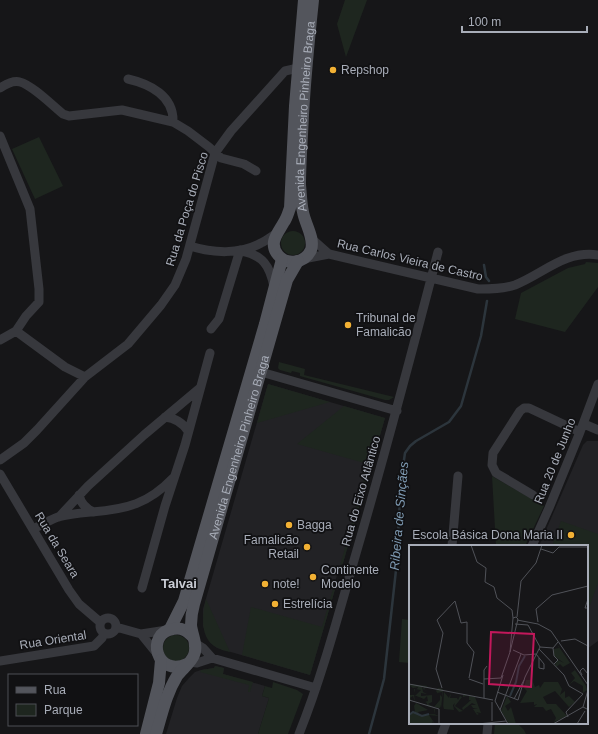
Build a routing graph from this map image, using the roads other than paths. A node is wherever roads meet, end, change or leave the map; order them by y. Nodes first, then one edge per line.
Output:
1 (304, 0) edge
2 (313, 0) edge
3 (298, 68) junction
4 (128, 79) dead end
5 (0, 88) edge
6 (173, 122) junction
7 (0, 136) edge
8 (215, 153) junction
9 (256, 171) dead end
10 (279, 230) junction
11 (310, 235) junction
12 (190, 246) junction
13 (240, 250) junction
14 (438, 252) dead end
15 (328, 254) junction
16 (598, 255) edge
17 (282, 259) junction
18 (301, 260) junction
19 (432, 278) junction
20 (274, 288) junction
21 (211, 329) dead end
22 (16, 331) junction
23 (0, 340) edge
24 (210, 353) dead end
25 (261, 372) junction
26 (84, 377) junction
27 (598, 384) edge
28 (200, 388) junction
29 (397, 411) junction
30 (165, 417) junction
31 (582, 428) junction
32 (598, 430) edge
33 (188, 431) junction
34 (0, 460) edge
35 (0, 474) edge
36 (175, 476) junction
37 (458, 476) dead end
38 (533, 494) dead end
39 (79, 495) junction
40 (150, 497) junction
41 (165, 506) junction
42 (94, 512) junction
43 (59, 517) junction
44 (33, 529) junction
45 (452, 545) edge
46 (532, 545) edge
47 (142, 588) dead end
48 (100, 622) junction
49 (116, 627) junction
50 (168, 630) junction
51 (104, 633) junction
52 (141, 634) junction
53 (194, 640) junction
54 (160, 658) junction
55 (212, 658) junction
56 (0, 661) edge
57 (188, 663) junction
58 (316, 688) junction
59 (446, 724) edge
60 (488, 724) edge
61 (146, 734) edge
62 (156, 734) edge
63 (299, 734) edge
64 (442, 734) edge
65 (487, 734) edge

1 - 3 main road, Avenida Engenheiro Pinheiro Braga
2 - 11 main road, Avenida Engenheiro Pinheiro Braga
3 - 8 street, Rua da Poça do Pisco
3 - 10 main road, Avenida Engenheiro Pinheiro Braga
4 - 6 street
5 - 6 street
6 - 8 street
7 - 22 street
8 - 9 street
8 - 12 street, Rua da Poça do Pisco
10 - 11 main road, Avenida Engenheiro Pinheiro Braga
10 - 13 street
10 - 17 main road, Avenida Engenheiro Pinheiro Braga
11 - 15 street, Rua Carlos Vieira de Castro
11 - 18 main road, Avenida Engenheiro Pinheiro Braga
12 - 13 street
12 - 26 street, Rua da Poça do Pisco
13 - 20 street
13 - 21 street
14 - 19 street, Rua do Eixo Atlântico
15 - 18 street, Rua Carlos Vieira de Castro
15 - 19 street, Rua Carlos Vieira de Castro
16 - 19 street, Rua Carlos Vieira de Castro
17 - 18 main road
17 - 20 main road, Avenida Engenheiro Pinheiro Braga
18 - 25 main road, Avenida Engenheiro Pinheiro Braga
19 - 29 street, Rua do Eixo Atlântico
20 - 50 main road, Avenida Engenheiro Pinheiro Braga
22 - 23 street
22 - 26 street
24 - 28 street
25 - 29 street
25 - 53 main road, Avenida Engenheiro Pinheiro Braga
26 - 34 street, Rua da Poça do Pisco
27 - 31 street, Rua 20 de Junho
28 - 30 street
28 - 33 street
29 - 58 street, Rua do Eixo Atlântico
30 - 33 street
30 - 39 street
31 - 32 street
31 - 38 street
31 - 46 street, Rua 20 de Junho
33 - 36 street
35 - 44 street, Rua da Seara
36 - 40 street
36 - 41 street
37 - 45 street
39 - 42 street
39 - 43 street
40 - 41 street
40 - 42 street
41 - 47 street
42 - 43 street
43 - 44 street
44 - 48 street, Rua da Seara
48 - 49 street
48 - 51 street, Rua da Seara
49 - 51 street
49 - 52 street
50 - 52 street
50 - 53 main road
50 - 54 main road, Avenida Engenheiro Pinheiro Braga
51 - 56 street, Rua Oriental
52 - 54 street
53 - 55 street
53 - 57 main road, Avenida Engenheiro Pinheiro Braga
54 - 57 main road
54 - 61 main road, Avenida Engenheiro Pinheiro Braga
55 - 57 street
55 - 58 street
57 - 62 main road, Avenida Engenheiro Pinheiro Braga
58 - 63 street, Rua do Eixo Atlântico
59 - 64 street
60 - 65 street

